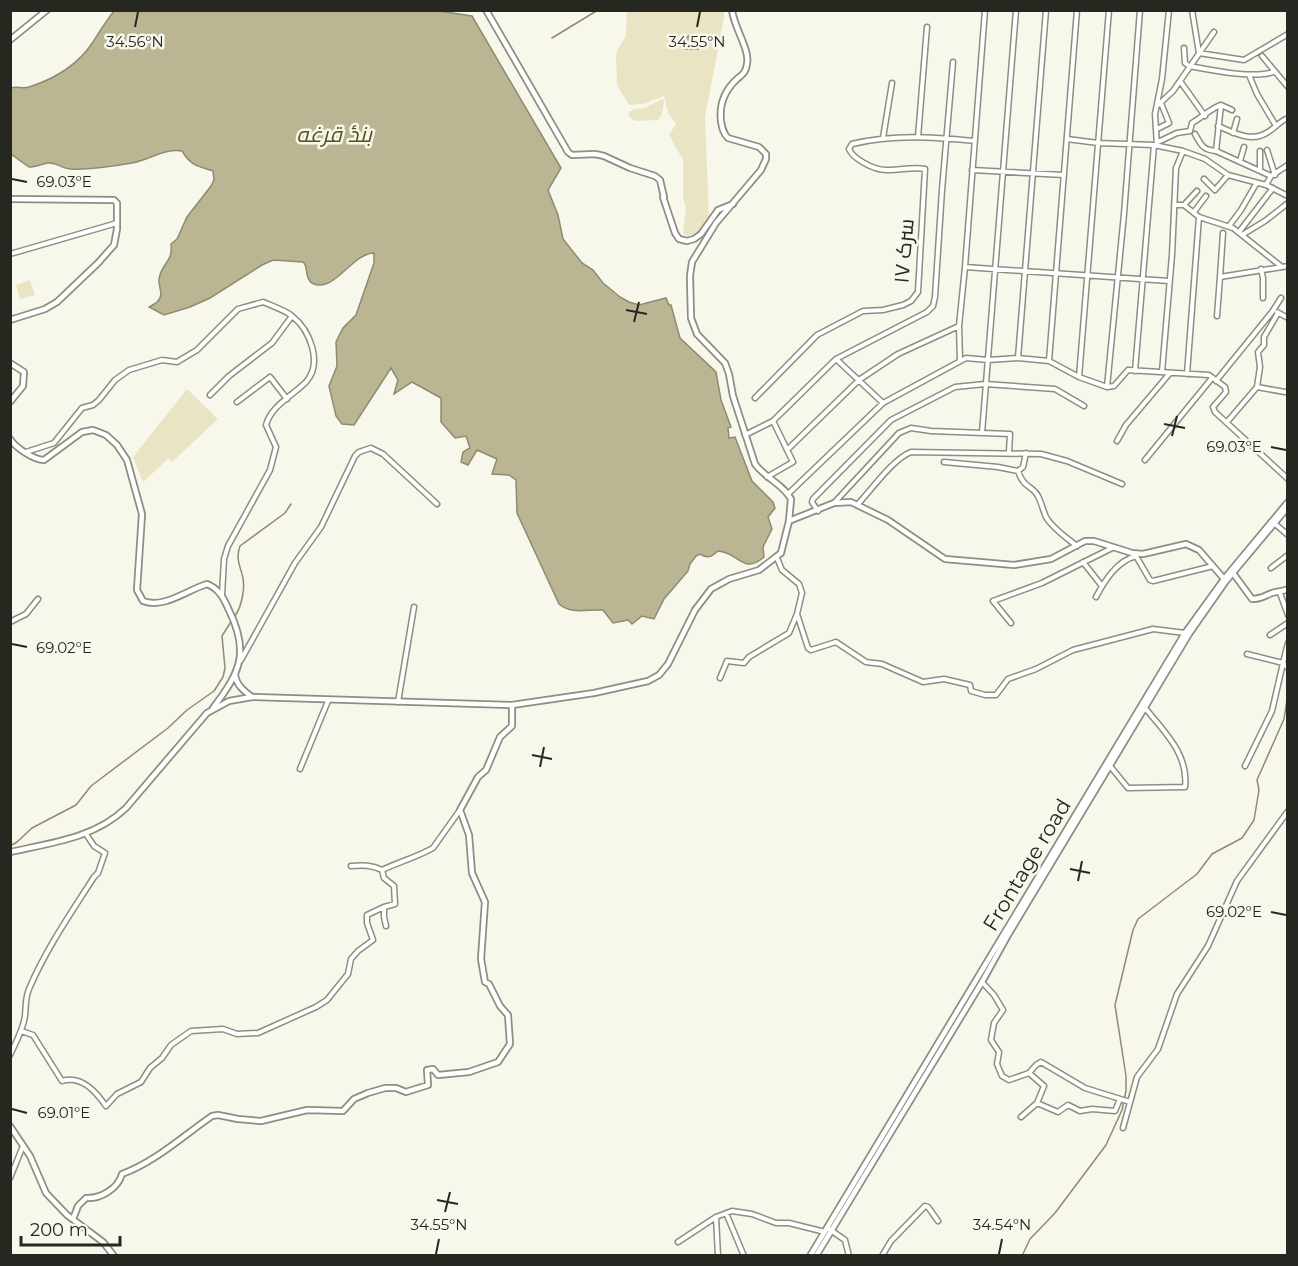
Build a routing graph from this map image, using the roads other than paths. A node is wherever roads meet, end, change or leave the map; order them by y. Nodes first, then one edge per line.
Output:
1 (47, 10) edge
2 (486, 10) edge
3 (732, 10) edge
4 (985, 10) edge
5 (1016, 10) edge
6 (1046, 10) edge
7 (1077, 10) edge
8 (1109, 10) edge
9 (1140, 10) edge
10 (1169, 10) edge
11 (1192, 10) edge
12 (927, 27) dead end
13 (1214, 32) dead end
14 (1287, 34) edge
15 (10, 40) edge
16 (1184, 48) dead end
17 (1199, 53) junction
18 (1262, 56) dead end
19 (953, 62) dead end
20 (1189, 66) junction
21 (1273, 72) junction
22 (1249, 75) junction
23 (1180, 81) junction
24 (892, 83) dead end
25 (1287, 87) edge
26 (1161, 103) junction
27 (1221, 105) junction
28 (1157, 107) junction
29 (1232, 110) dead end
30 (1205, 116) junction
31 (1237, 119) dead end
32 (1286, 119) edge
33 (1287, 124) edge
34 (1218, 126) junction
35 (1276, 126) junction
36 (1157, 129) junction
37 (1233, 133) junction
38 (1196, 134) dead end
39 (918, 137) junction
40 (884, 138) junction
41 (946, 138) junction
42 (1067, 139) junction
43 (975, 141) junction
44 (1098, 143) junction
45 (1157, 144) junction
46 (1128, 145) junction
47 (1244, 147) dead end
48 (1267, 150) dead end
49 (1183, 151) junction
50 (1216, 151) junction
51 (1260, 151) dead end
52 (1240, 161) junction
53 (1287, 165) edge
54 (972, 170) junction
55 (1004, 171) junction
56 (1260, 171) junction
57 (1034, 172) junction
58 (1064, 175) junction
59 (1228, 175) junction
60 (1273, 175) junction
61 (1204, 179) dead end
62 (1256, 183) junction
63 (1266, 185) junction
64 (1273, 188) junction
65 (1197, 191) dead end
66 (1206, 196) dead end
67 (1287, 196) edge
68 (10, 199) edge
69 (1287, 203) edge
70 (733, 204) junction
71 (1174, 205) junction
72 (1184, 205) junction
73 (1194, 212) junction
74 (1199, 217) junction
75 (117, 223) junction
76 (1229, 226) junction
77 (1223, 232) dead end
78 (1240, 233) junction
79 (10, 254) edge
80 (1285, 266) edge
81 (965, 267) junction
82 (995, 269) junction
83 (1261, 269) junction
84 (1025, 270) junction
85 (1057, 272) junction
86 (1088, 274) junction
87 (1118, 277) junction
88 (1220, 277) junction
89 (1144, 279) junction
90 (1169, 280) junction
91 (1263, 298) dead end
92 (1281, 298) dead end
93 (1276, 311) junction
94 (292, 316) junction
95 (1217, 316) dead end
96 (1287, 318) edge
97 (10, 320) edge
98 (959, 326) junction
99 (1018, 358) junction
100 (836, 359) junction
101 (987, 360) junction
102 (1048, 361) junction
103 (960, 362) junction
104 (10, 363) edge
105 (1135, 370) junction
106 (1162, 372) junction
107 (1170, 373) junction
108 (1187, 374) junction
109 (1079, 377) junction
110 (1214, 379) junction
111 (859, 380) junction
112 (985, 384) junction
113 (1107, 387) junction
114 (1257, 387) junction
115 (1285, 392) dead end
116 (210, 395) dead end
117 (287, 399) junction
118 (755, 399) dead end
119 (10, 402) edge
120 (237, 402) dead end
121 (883, 403) junction
122 (1084, 406) dead end
123 (773, 420) junction
124 (1227, 422) junction
125 (982, 433) junction
126 (745, 435) junction
127 (10, 439) edge
128 (1117, 441) dead end
129 (787, 450) junction
130 (26, 452) junction
131 (1010, 452) junction
132 (1026, 453) junction
133 (1145, 460) dead end
134 (944, 462) dead end
135 (1018, 471) junction
136 (767, 477) junction
137 (1287, 479) edge
138 (1122, 483) dead end
139 (788, 494) junction
140 (1287, 502) edge
141 (834, 503) junction
142 (437, 504) dead end
143 (858, 504) junction
144 (818, 511) junction
145 (1286, 511) edge
146 (789, 521) junction
147 (1274, 523) junction
148 (1287, 535) edge
149 (1077, 546) junction
150 (1112, 548) junction
151 (1143, 554) junction
152 (1287, 555) edge
153 (1136, 556) junction
154 (777, 558) junction
155 (1083, 562) junction
156 (1213, 566) junction
157 (1271, 568) dead end
158 (1233, 573) junction
159 (1225, 580) junction
160 (1102, 586) junction
161 (1287, 589) edge
162 (1280, 593) junction
163 (222, 595) junction
164 (1096, 597) dead end
165 (38, 599) dead end
166 (414, 607) dead end
167 (797, 614) junction
168 (1287, 615) edge
169 (10, 622) edge
170 (1011, 623) dead end
171 (1287, 623) edge
172 (1187, 634) junction
173 (1270, 635) dead end
174 (1287, 643) edge
175 (1247, 654) dead end
176 (241, 660) junction
177 (1283, 663) junction
178 (237, 668) junction
179 (1287, 668) edge
180 (720, 678) dead end
181 (252, 697) junction
182 (328, 701) junction
183 (398, 702) junction
184 (512, 705) junction
185 (213, 708) junction
186 (1145, 708) junction
187 (1110, 766) junction
188 (1245, 766) dead end
189 (300, 769) dead end
190 (460, 810) junction
191 (1287, 811) edge
192 (86, 834) junction
193 (10, 852) edge
194 (351, 866) dead end
195 (382, 870) junction
196 (384, 906) junction
197 (386, 926) dead end
198 (982, 982) junction
199 (21, 1031) junction
200 (10, 1055) edge
201 (1029, 1073) junction
202 (1121, 1099) junction
203 (1129, 1102) junction
204 (1037, 1103) junction
205 (1021, 1117) dead end
206 (10, 1126) edge
207 (1123, 1128) dead end
208 (23, 1146) junction
209 (10, 1178) edge
210 (726, 1213) junction
211 (716, 1217) junction
212 (73, 1219) junction
213 (938, 1221) dead end
214 (828, 1230) junction
215 (678, 1242) dead end
216 (114, 1256) edge
217 (718, 1256) edge
218 (744, 1256) edge
219 (810, 1256) edge
220 (816, 1256) edge
221 (849, 1256) edge
222 (882, 1256) edge

1 - 15 main road
2 - 70 main road
3 - 70 main road
4 - 43 street
5 - 55 street
6 - 57 street
7 - 42 street
8 - 44 street
9 - 46 street
10 - 28 street
11 - 17 street
12 - 39 street
13 - 17 street
14 - 17 street
16 - 20 street
17 - 20 street
18 - 21 street
19 - 41 street
20 - 22 street
20 - 23 street
21 - 22 street
21 - 25 street
22 - 35 street
23 - 26 street
23 - 30 street
24 - 40 street
26 - 28 street
26 - 36 street
27 - 29 street
27 - 30 street
27 - 34 street
28 - 36 street
30 - 45 street
31 - 37 street
32 - 33 street
32 - 35 street
34 - 37 street
34 - 50 street
35 - 37 street
36 - 45 street
38 - 50 street
39 - 40 street
39 - 41 street
40 - 118 street, سرک ۱۷
41 - 43 street
41 - 100 street
42 - 44 street
42 - 58 street
43 - 54 street
44 - 46 street
44 - 86 street
45 - 46 street
45 - 49 street
45 - 89 street
46 - 87 street
47 - 52 street
48 - 60 street
49 - 59 street
49 - 71 street
50 - 52 street
51 - 56 street
52 - 56 street
53 - 60 street
54 - 55 street
54 - 81 street
55 - 57 street
55 - 82 street
56 - 60 street
57 - 58 street
57 - 84 street
58 - 85 street
59 - 61 street
59 - 62 street
60 - 63 street
62 - 63 street
62 - 76 street
63 - 64 street
64 - 67 street
64 - 78 street
65 - 72 street
66 - 73 street
68 - 75 main road
69 - 78 street
70 - 126 main road
71 - 72 street
71 - 90 street
72 - 73 street
73 - 74 street
74 - 76 street
74 - 108 street
75 - 79 street
75 - 97 main road
76 - 78 street
77 - 88 street
78 - 80 street
80 - 83 street
81 - 82 street
81 - 98 street
82 - 84 street
82 - 101 street
83 - 88 street
83 - 91 street
84 - 85 street
84 - 99 street
85 - 86 street
85 - 102 street
86 - 87 street
86 - 109 street
87 - 89 street
87 - 113 street
88 - 95 street
89 - 90 street
89 - 105 street
90 - 106 street
92 - 93 street
93 - 96 street
93 - 110 street
93 - 114 street
94 - 116 street
94 - 117 street
94 - 130 street
98 - 103 street
98 - 111 street
99 - 101 street
99 - 102 street
100 - 111 street
100 - 123 street
101 - 103 street
101 - 112 street
102 - 109 street
103 - 121 street
104 - 119 main road
105 - 106 street
105 - 113 street
106 - 107 street
107 - 108 street
107 - 128 street
108 - 110 street
109 - 113 street
110 - 124 street
110 - 133 street
111 - 121 street
111 - 129 street
112 - 122 street
112 - 125 street
112 - 144 street
114 - 115 street
114 - 124 street
117 - 120 street
117 - 163 street
121 - 139 street
123 - 126 street
123 - 129 street
124 - 137 street
125 - 131 street
125 - 141 street
126 - 136 main road
127 - 130 main road
129 - 136 street
130 - 163 main road
131 - 132 street
131 - 143 street
132 - 135 street
132 - 138 street
134 - 135 street
135 - 149 street
136 - 139 main road
139 - 146 main road
140 - 159 main road, Frontage road
141 - 143 main road
141 - 144 main road
142 - 176 street
143 - 149 main road
144 - 146 main road
145 - 147 main road
146 - 154 main road
147 - 148 street
147 - 158 main road
149 - 150 main road
150 - 151 main road
150 - 155 street
151 - 153 street
151 - 156 main road
152 - 157 street
153 - 156 street
153 - 160 street
154 - 167 street
154 - 184 main road
155 - 160 street
155 - 170 street
156 - 159 main road
158 - 159 main road
158 - 162 main road
159 - 172 main road, Frontage road
160 - 164 street
161 - 162 main road
162 - 168 street
163 - 176 main road
165 - 169 street
166 - 183 street
167 - 172 street
167 - 180 street
171 - 173 street
172 - 186 main road
172 - 214 main road, Frontage road
174 - 177 street
175 - 177 street
176 - 178 main road
177 - 179 street
177 - 188 street
178 - 181 main road
178 - 185 main road
181 - 182 main road
181 - 185 main road
182 - 183 main road
182 - 189 street
183 - 184 main road
184 - 190 main road
185 - 192 main road
186 - 187 main road
186 - 187 street
187 - 198 main road
190 - 195 street
190 - 212 main road
191 - 203 street
192 - 193 main road
192 - 199 street
194 - 195 street
195 - 196 street
196 - 197 street
196 - 199 street
198 - 201 street
198 - 214 main road
199 - 200 street
201 - 202 street
201 - 204 street
202 - 203 street
202 - 204 street
203 - 207 street
204 - 205 street
206 - 208 main road
208 - 209 street
208 - 212 main road
210 - 211 street
210 - 214 street
210 - 218 street
211 - 215 street
211 - 217 street
212 - 216 main road
213 - 222 street
214 - 219 main road, Frontage road
214 - 220 main road
214 - 221 street

